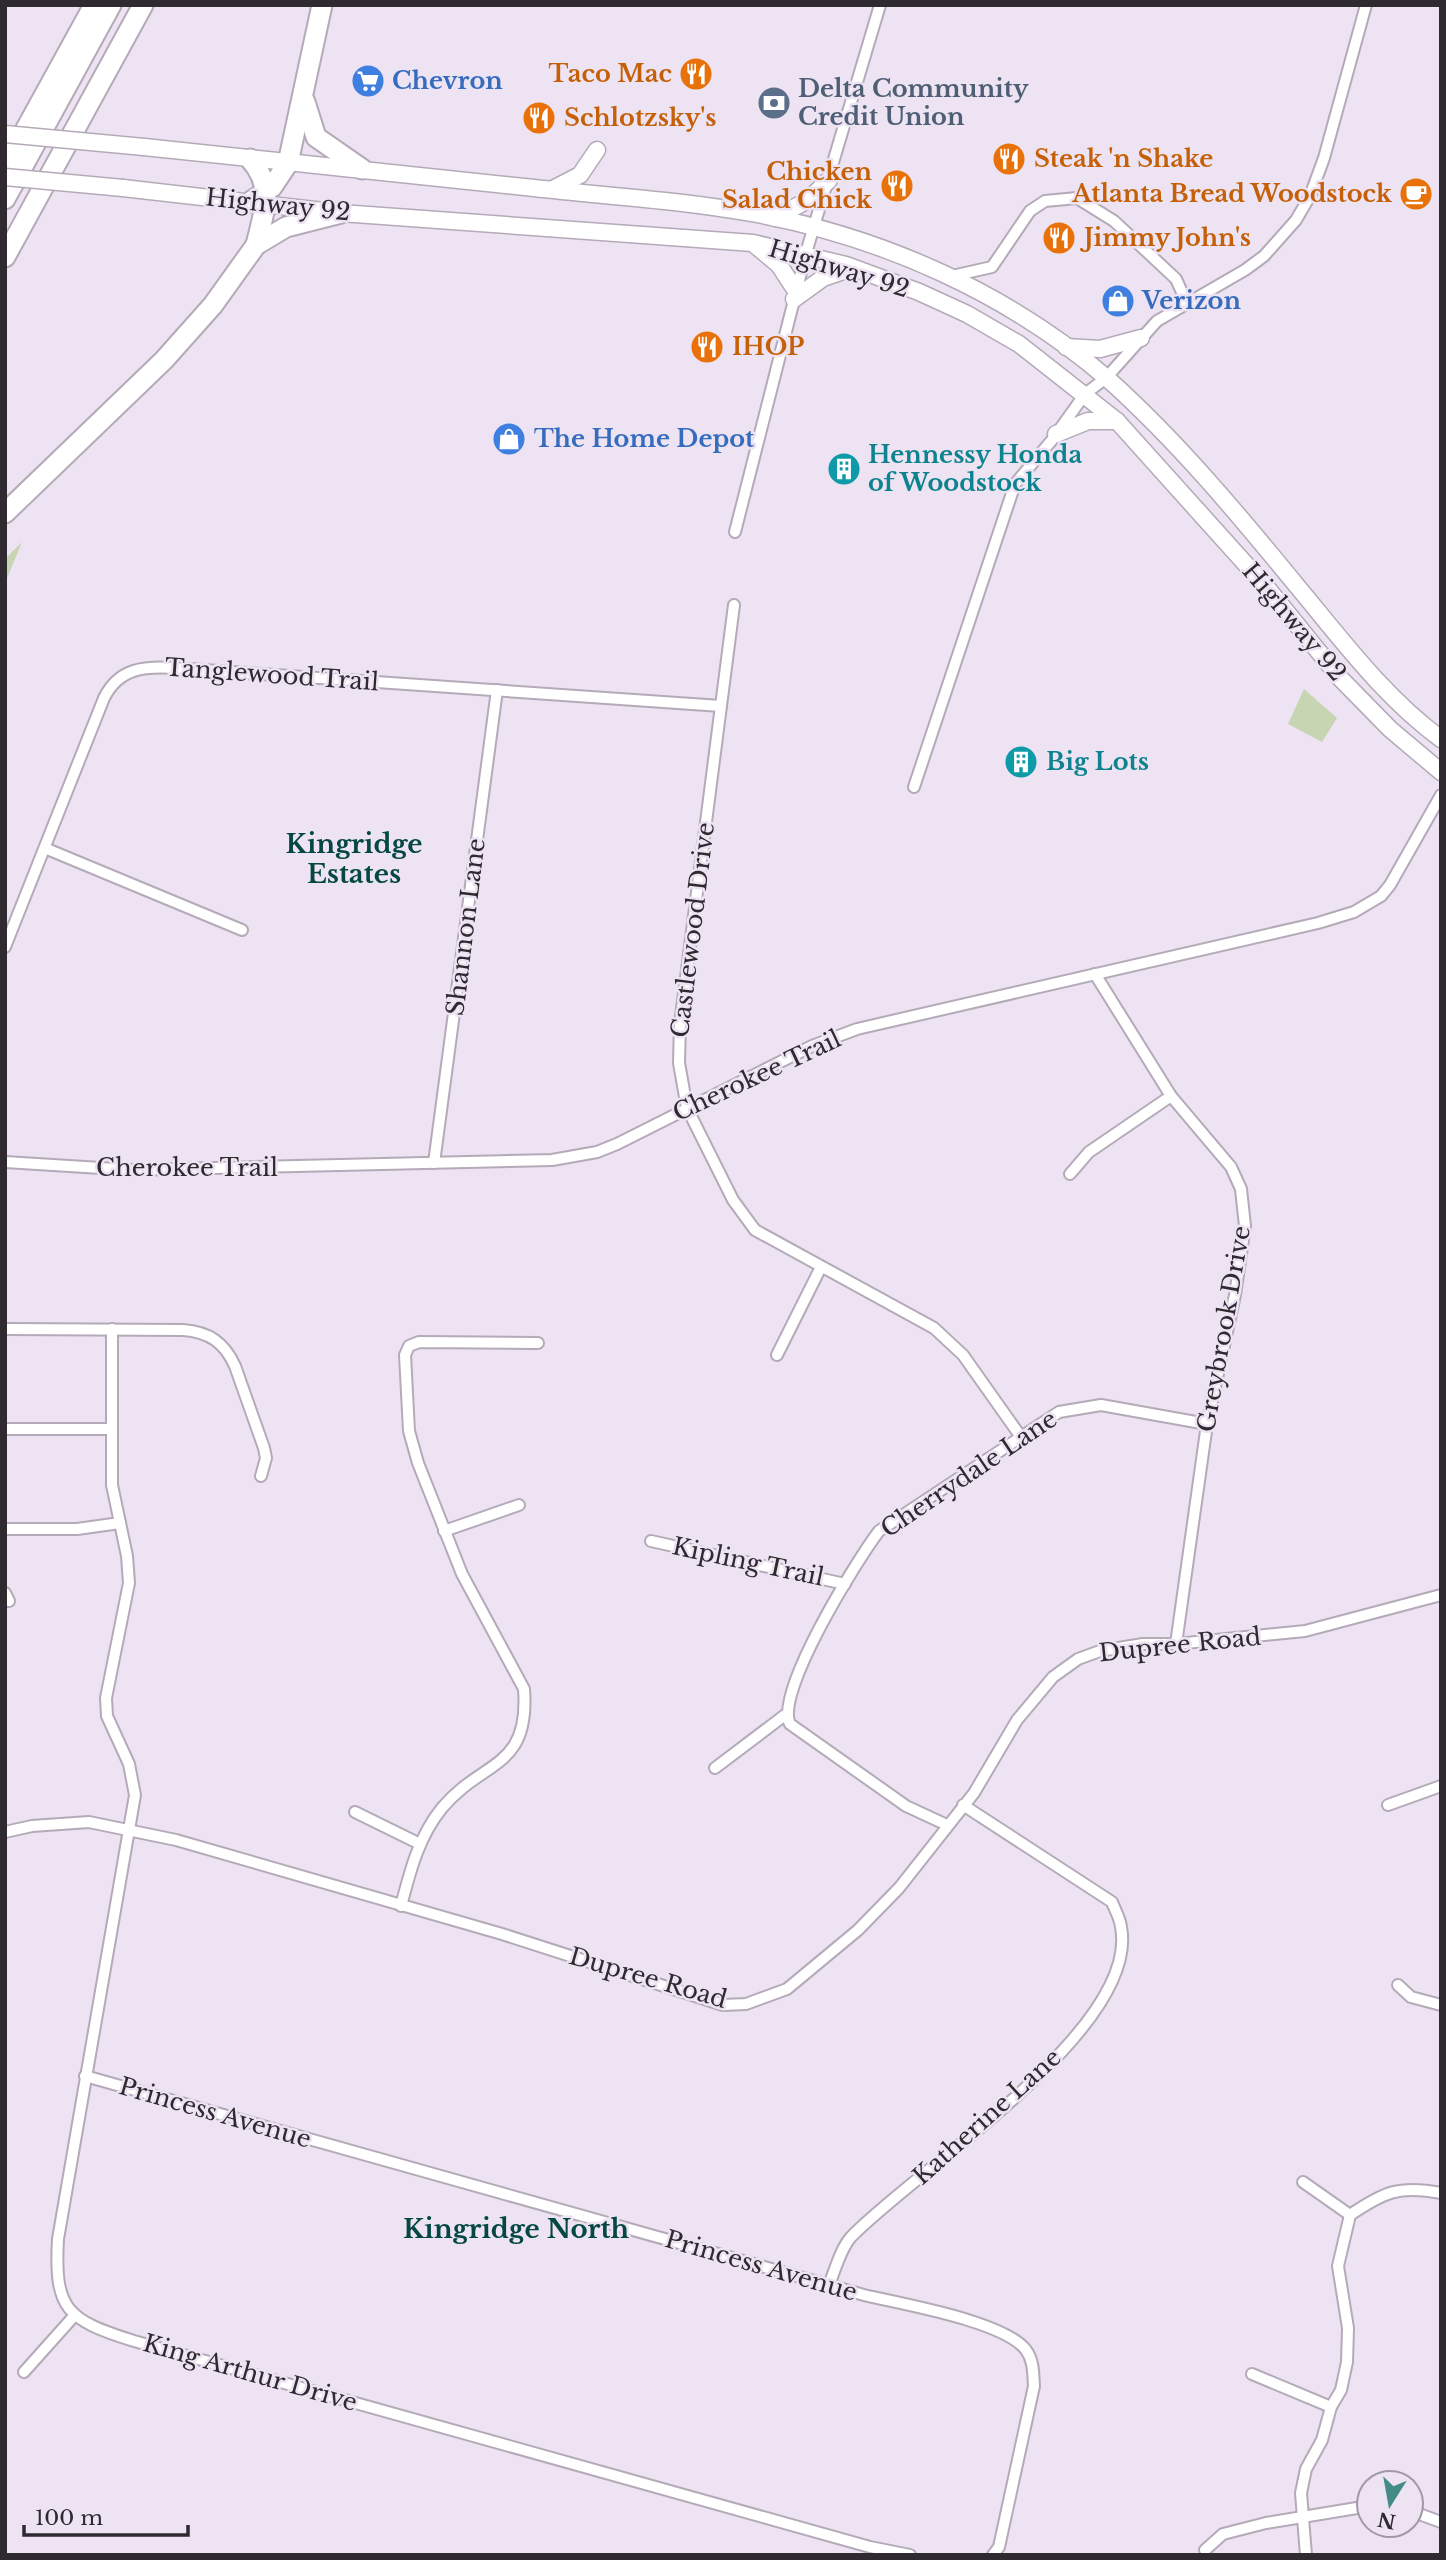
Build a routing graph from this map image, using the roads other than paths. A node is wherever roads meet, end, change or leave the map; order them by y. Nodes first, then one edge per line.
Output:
1 (94, 5) edge
2 (110, 5) edge
3 (143, 5) edge
4 (322, 5) edge
5 (880, 5) edge
6 (1366, 5) edge
7 (304, 96) junction
8 (5, 134) edge
9 (597, 150) dead end
10 (250, 159) junction
11 (288, 163) junction
12 (5, 167) edge
13 (362, 169) junction
14 (5, 177) edge
15 (828, 180) junction
16 (551, 190) junction
17 (5, 199) edge
18 (261, 199) junction
19 (341, 213) junction
20 (775, 218) junction
21 (814, 227) junction
22 (753, 243) junction
23 (256, 245) junction
24 (806, 253) junction
25 (5, 257) edge
26 (855, 268) junction
27 (949, 276) junction
28 (795, 295) junction
29 (1186, 301) junction
30 (1140, 338) junction
31 (1066, 347) junction
32 (1106, 378) junction
33 (1085, 394) junction
34 (1117, 421) junction
35 (1056, 434) junction
36 (5, 513) edge
37 (735, 532) dead end
38 (734, 605) dead end
39 (497, 690) junction
40 (721, 706) junction
41 (1441, 740) edge
42 (1441, 772) edge
43 (914, 787) dead end
44 (1441, 795) edge
45 (47, 849) junction
46 (242, 930) dead end
47 (5, 947) edge
48 (1095, 974) junction
49 (1171, 1096) junction
50 (687, 1108) junction
51 (5, 1162) edge
52 (435, 1163) junction
53 (1070, 1174) dead end
54 (821, 1267) junction
55 (5, 1329) edge
56 (112, 1329) junction
57 (538, 1343) dead end
58 (777, 1354) dead end
59 (1207, 1424) junction
60 (5, 1429) edge
61 (111, 1429) junction
62 (1021, 1437) junction
63 (261, 1476) dead end
64 (519, 1505) dead end
65 (120, 1523) junction
66 (5, 1529) edge
67 (444, 1531) junction
68 (651, 1541) dead end
69 (845, 1584) junction
70 (1441, 1595) edge
71 (1176, 1644) junction
72 (785, 1715) junction
73 (715, 1768) dead end
74 (1441, 1786) edge
75 (963, 1805) junction
76 (1388, 1805) dead end
77 (355, 1812) dead end
78 (947, 1825) junction
79 (129, 1829) junction
80 (5, 1832) edge
81 (420, 1844) junction
82 (401, 1906) junction
83 (1398, 1985) dead end
84 (1441, 2005) edge
85 (85, 2076) junction
86 (1303, 2182) dead end
87 (1441, 2193) edge
88 (1350, 2215) junction
89 (829, 2285) junction
90 (75, 2315) junction
91 (24, 2372) dead end
92 (1252, 2374) dead end
93 (1331, 2407) junction
94 (1355, 2508) edge
95 (1304, 2515) junction
96 (1205, 2550) dead end
97 (910, 2555) edge
98 (993, 2555) edge
99 (1306, 2555) edge

1 - 12 highway
2 - 17 highway
3 - 25 highway
4 - 7 highway
5 - 15 street
6 - 29 street
7 - 11 highway
7 - 13 highway
8 - 10 main road, Highway 92, bridge
9 - 16 main road
10 - 11 main road, Highway 92
10 - 18 highway
11 - 13 main road, Highway 92
11 - 18 highway
13 - 16 main road, Highway 92
14 - 18 main road, Highway 92, bridge
15 - 20 main road
15 - 21 street
16 - 20 main road, Highway 92
18 - 19 main road, Highway 92
18 - 23 highway
19 - 22 main road, Highway 92
19 - 23 highway
20 - 21 main road, Highway 92
21 - 24 street
21 - 27 main road, Highway 92
22 - 24 main road, Highway 92
22 - 28 main road
23 - 36 highway
24 - 26 main road, Highway 92
24 - 28 street
26 - 28 main road
26 - 33 main road, Highway 92
27 - 29 street
27 - 31 main road, Highway 92
28 - 37 street
29 - 30 street
30 - 31 main road
30 - 32 street
31 - 32 main road, Highway 92
32 - 33 street
32 - 41 main road, Highway 92
33 - 34 main road, Highway 92
33 - 35 street
34 - 35 main road
34 - 42 main road, Highway 92
35 - 43 street
38 - 40 street, Castlewood Drive
39 - 40 street, Tanglewood Trail
39 - 45 street, Tanglewood Trail
39 - 52 street, Shannon Lane
40 - 50 street, Castlewood Drive
44 - 48 street, Cherokee Trail
45 - 46 street
45 - 47 street, Tanglewood Trail
48 - 49 street, Greybrook Drive
48 - 50 street, Cherokee Trail
49 - 53 street
49 - 59 street, Greybrook Drive
50 - 52 street, Cherokee Trail
50 - 54 street, Castlewood Drive
51 - 52 street, Cherokee Trail
54 - 58 street
54 - 62 street, Castlewood Drive
55 - 56 street
56 - 61 street
56 - 63 street
57 - 67 street
59 - 62 street, Cherrydale Lane
59 - 71 street, Greybrook Drive
60 - 61 street
61 - 65 street
62 - 69 street, Cherrydale Lane
64 - 67 street
65 - 66 street
65 - 79 street
67 - 81 street
68 - 69 street, Kipling Trail
69 - 72 street, Cherrydale Lane
70 - 71 street, Dupree Road
71 - 75 street, Dupree Road
72 - 73 street
72 - 78 street
74 - 76 street
75 - 78 street, Dupree Road
75 - 89 street, Katherine Lane
77 - 81 street
78 - 82 street, Dupree Road
79 - 80 street, Dupree Road
79 - 82 street, Dupree Road
79 - 85 street
81 - 82 street
83 - 84 street
85 - 89 street, Princess Avenue
85 - 90 street
86 - 88 street
87 - 88 street
88 - 93 street
89 - 98 street, Princess Avenue
90 - 91 street
90 - 97 street, King Arthur Drive
92 - 93 street
93 - 95 street
94 - 95 street
95 - 96 street
95 - 99 street

